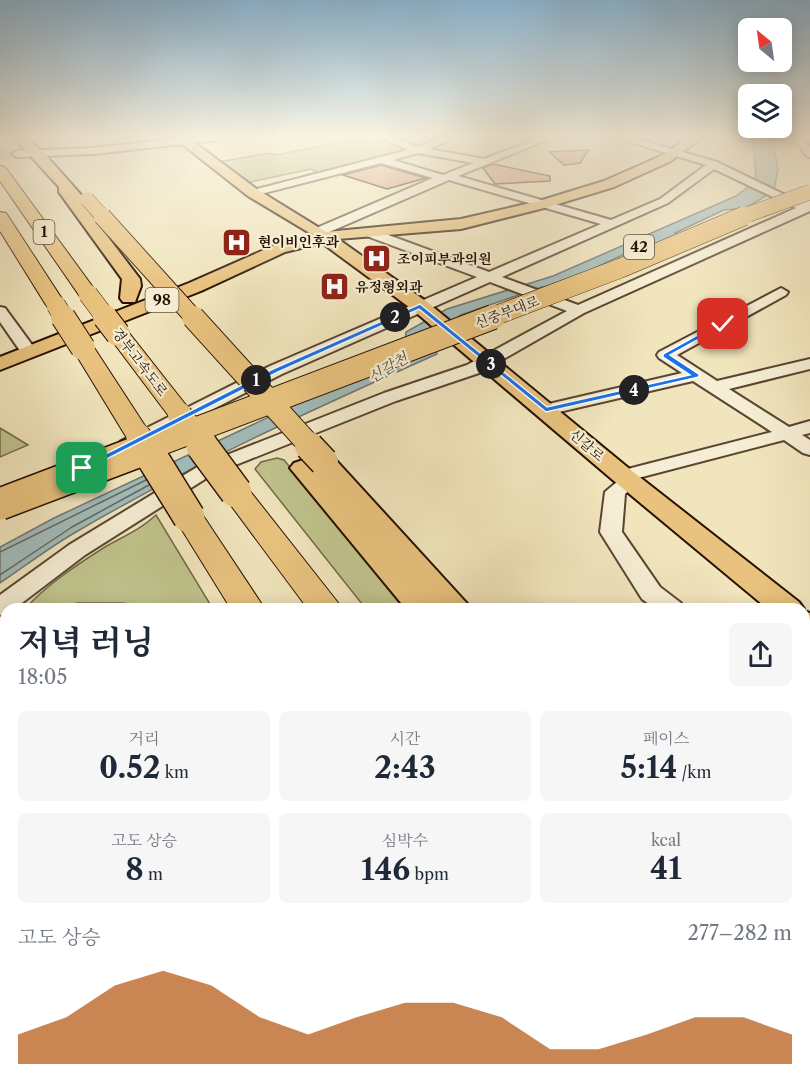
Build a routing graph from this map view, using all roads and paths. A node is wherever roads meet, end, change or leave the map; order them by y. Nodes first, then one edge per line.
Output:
1 (13, 188) edge
2 (71, 188) edge
3 (71, 188) edge
4 (246, 188) edge
5 (272, 188) edge
6 (420, 188) edge
7 (487, 188) edge
8 (594, 188) edge
9 (683, 188) edge
10 (770, 188) edge
11 (800, 188) edge
12 (253, 193) junction
13 (77, 195) junction
14 (540, 202) junction
15 (807, 203) edge
16 (353, 216) junction
17 (0, 217) edge
18 (610, 223) junction
19 (388, 225) junction
20 (368, 232) junction
21 (326, 238) junction
22 (491, 278) junction
23 (781, 292) dead end
24 (129, 298) junction
25 (422, 308) junction
26 (574, 308) junction
27 (0, 311) edge
28 (24, 346) junction
29 (0, 348) edge
30 (484, 358) junction
31 (0, 364) edge
32 (810, 364) edge
33 (696, 375) junction
34 (714, 387) junction
35 (546, 410) junction
36 (810, 427) edge
37 (786, 434) junction
38 (810, 449) edge
39 (314, 465) junction
40 (627, 479) junction
41 (0, 483) edge
42 (358, 500) junction
43 (0, 504) edge
44 (0, 514) edge
45 (5, 603) edge
46 (244, 603) edge
47 (321, 603) edge
48 (418, 603) edge
49 (451, 603) edge
50 (468, 603) edge
51 (664, 603) edge
52 (781, 603) edge

1 - 47 highway, 경부고속도로 / 1, bridge
2 - 13 main road
3 - 13 main road
4 - 12 main road, 신갈로
5 - 12 street
6 - 16 street
7 - 14 street
8 - 14 main road, 98
9 - 18 street
10 - 15 street
11 - 41 highway, 신중부대로 / 42, bridge
12 - 21 main road, 신갈로
13 - 24 main road
13 - 39 main road
14 - 18 street
14 - 19 main road, 98
14 - 20 main road, 98
15 - 26 street
15 - 43 highway, 신중부대로 / 42, bridge
16 - 19 street
16 - 21 street
17 - 46 highway, 1, bridge
18 - 22 street
19 - 21 main road, 98
20 - 21 main road, 98
20 - 22 street
21 - 24 main road, 98
21 - 25 main road, 신갈로
21 - 28 main road, 98
22 - 25 street
22 - 26 street
23 - 33 street
24 - 28 main road, 98
25 - 30 main road, 신갈로
25 - 44 street
26 - 30 street
27 - 28 street
28 - 29 main road, 98
28 - 31 main road, 98
30 - 35 main road, 신갈로
30 - 45 street
32 - 34 street
33 - 34 street
33 - 35 street
34 - 37 street
35 - 40 main road, 신갈로
36 - 37 street
37 - 38 street
37 - 40 street
39 - 42 main road
39 - 48 main road
40 - 51 street
40 - 52 main road, 신갈로
42 - 49 main road
42 - 50 main road

